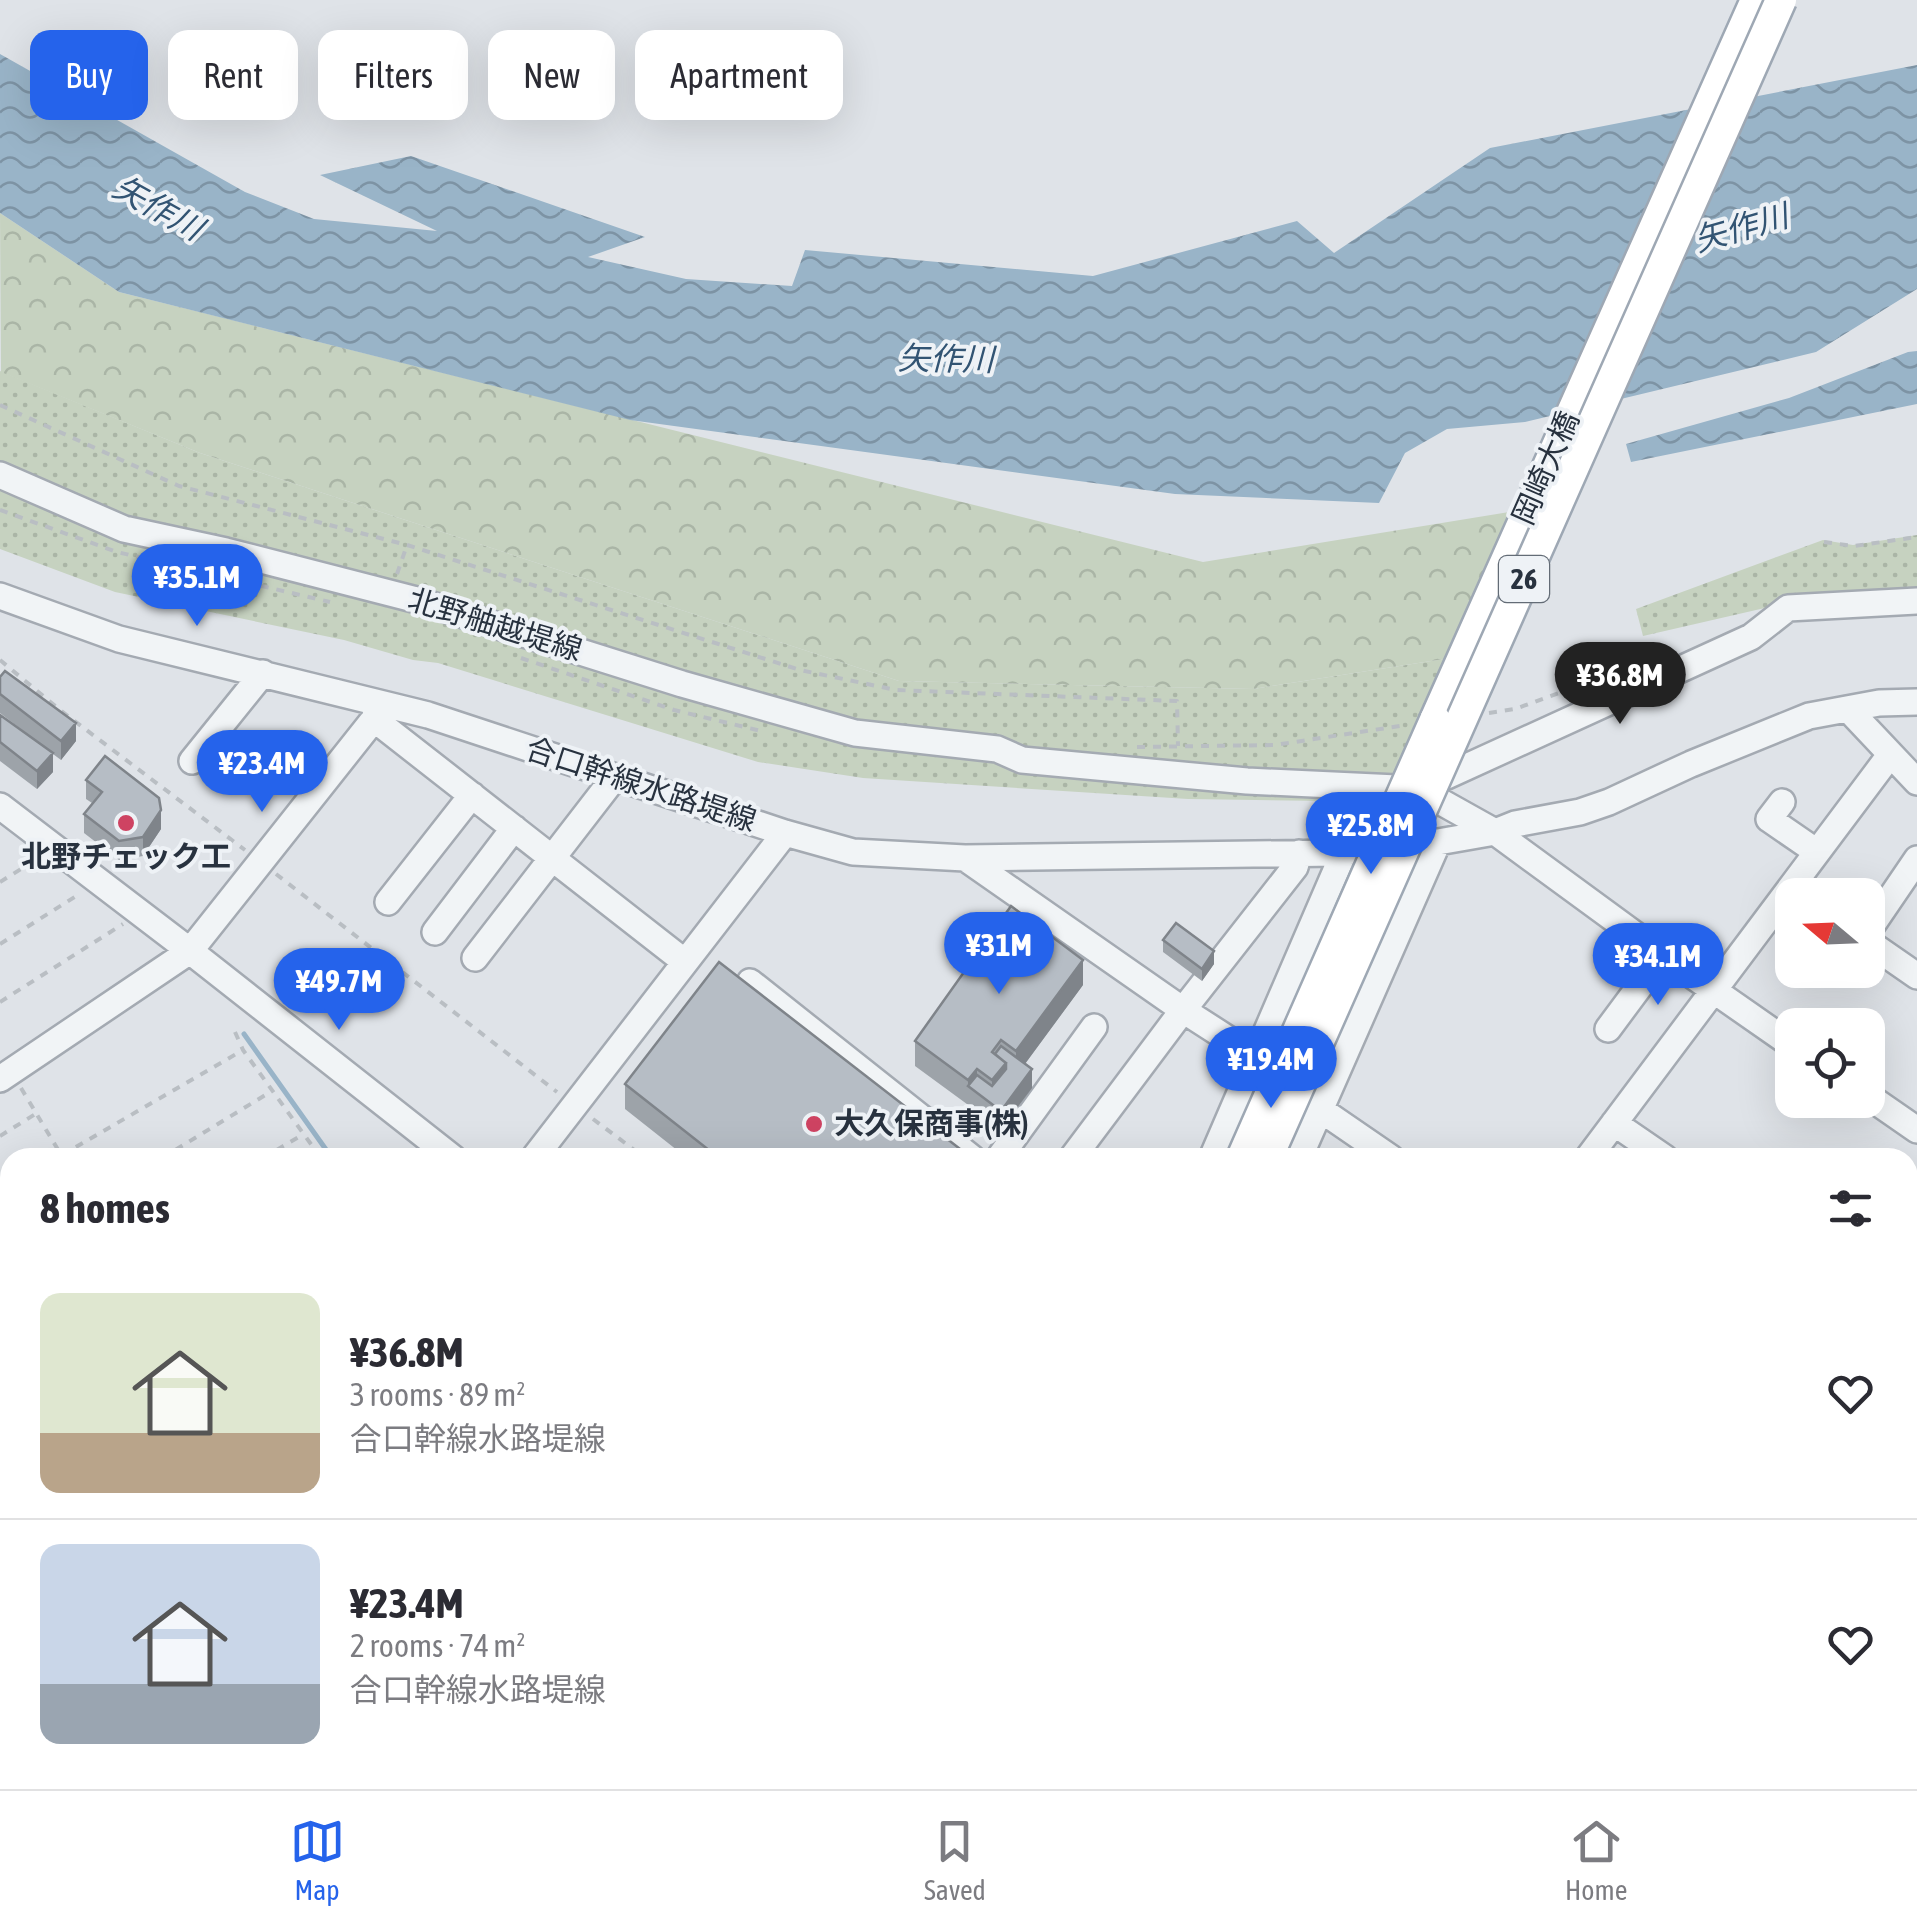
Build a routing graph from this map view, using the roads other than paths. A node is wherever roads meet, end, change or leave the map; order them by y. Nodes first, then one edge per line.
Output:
1 (1756, 0) edge
2 (1781, 0) edge
3 (0, 475) edge
4 (0, 596) edge
5 (1917, 602) edge
6 (264, 673) junction
7 (1917, 702) edge
8 (1848, 709) junction
9 (376, 712) junction
10 (1890, 755) junction
11 (192, 761) dead end
12 (614, 778) junction
13 (1917, 782) edge
14 (1418, 789) junction
15 (472, 795) junction
16 (1782, 802) dead end
17 (0, 806) edge
18 (514, 828) junction
19 (1495, 832) junction
20 (785, 833) junction
21 (1438, 842) junction
22 (1344, 852) junction
23 (1817, 852) junction
24 (1299, 853) junction
25 (552, 858) junction
26 (965, 858) junction
27 (1917, 859) edge
28 (1802, 878) edge
29 (388, 902) dead end
30 (1885, 906) edge
31 (1775, 915) edge
32 (436, 932) dead end
33 (190, 951) junction
34 (1885, 954) edge
35 (1664, 955) junction
36 (475, 958) dead end
37 (685, 962) junction
38 (1917, 976) edge
39 (750, 982) edge
40 (1712, 989) junction
41 (1183, 1010) junction
42 (1094, 1027) dead end
43 (1608, 1029) dead end
44 (1775, 1032) edge
45 (1254, 1061) junction
46 (5, 1076) edge
47 (1885, 1108) edge
48 (1320, 1109) junction
49 (1614, 1122) junction
50 (1917, 1130) edge
51 (440, 1148) edge
52 (542, 1148) edge
53 (959, 1148) edge
54 (1006, 1148) edge
55 (1080, 1148) edge
56 (1216, 1148) edge
57 (1246, 1148) edge
58 (1271, 1148) edge
59 (1303, 1148) edge
60 (1377, 1148) edge
61 (1595, 1148) edge
62 (1651, 1148) edge

1 - 57 main road, 岡崎大橋 / 26, bridge
2 - 58 main road, 岡崎大橋 / 26, bridge
3 - 14 street, 北野舳越堤線
4 - 6 street, 合口幹線水路堤線
5 - 14 street
6 - 9 street, 合口幹線水路堤線
6 - 11 street
7 - 8 street
8 - 10 street
8 - 19 street
9 - 12 street, 合口幹線水路堤線
9 - 15 street
9 - 33 street
10 - 13 street
10 - 23 street
12 - 20 street, 合口幹線水路堤線
12 - 25 street
14 - 19 street
15 - 18 street
15 - 29 street
16 - 23 street
17 - 33 street
18 - 25 street
18 - 32 street
19 - 21 street, 合口幹線水路堤線
19 - 35 street
20 - 26 street, 合口幹線水路堤線
20 - 37 street
21 - 22 street, 合口幹線水路堤線
21 - 48 street
22 - 24 street, 合口幹線水路堤線
22 - 45 street
23 - 28 street
24 - 26 street, 合口幹線水路堤線
24 - 41 street
25 - 36 street
25 - 37 street
26 - 41 street
27 - 30 street
31 - 40 street
33 - 46 street
33 - 51 street
34 - 38 street
35 - 40 street
35 - 43 street
37 - 52 street
39 - 53 street
40 - 44 street
40 - 49 street
41 - 45 street
41 - 55 street
42 - 54 street
45 - 48 street
45 - 56 street
47 - 50 street
48 - 59 street
48 - 60 street
49 - 61 street
49 - 62 street

